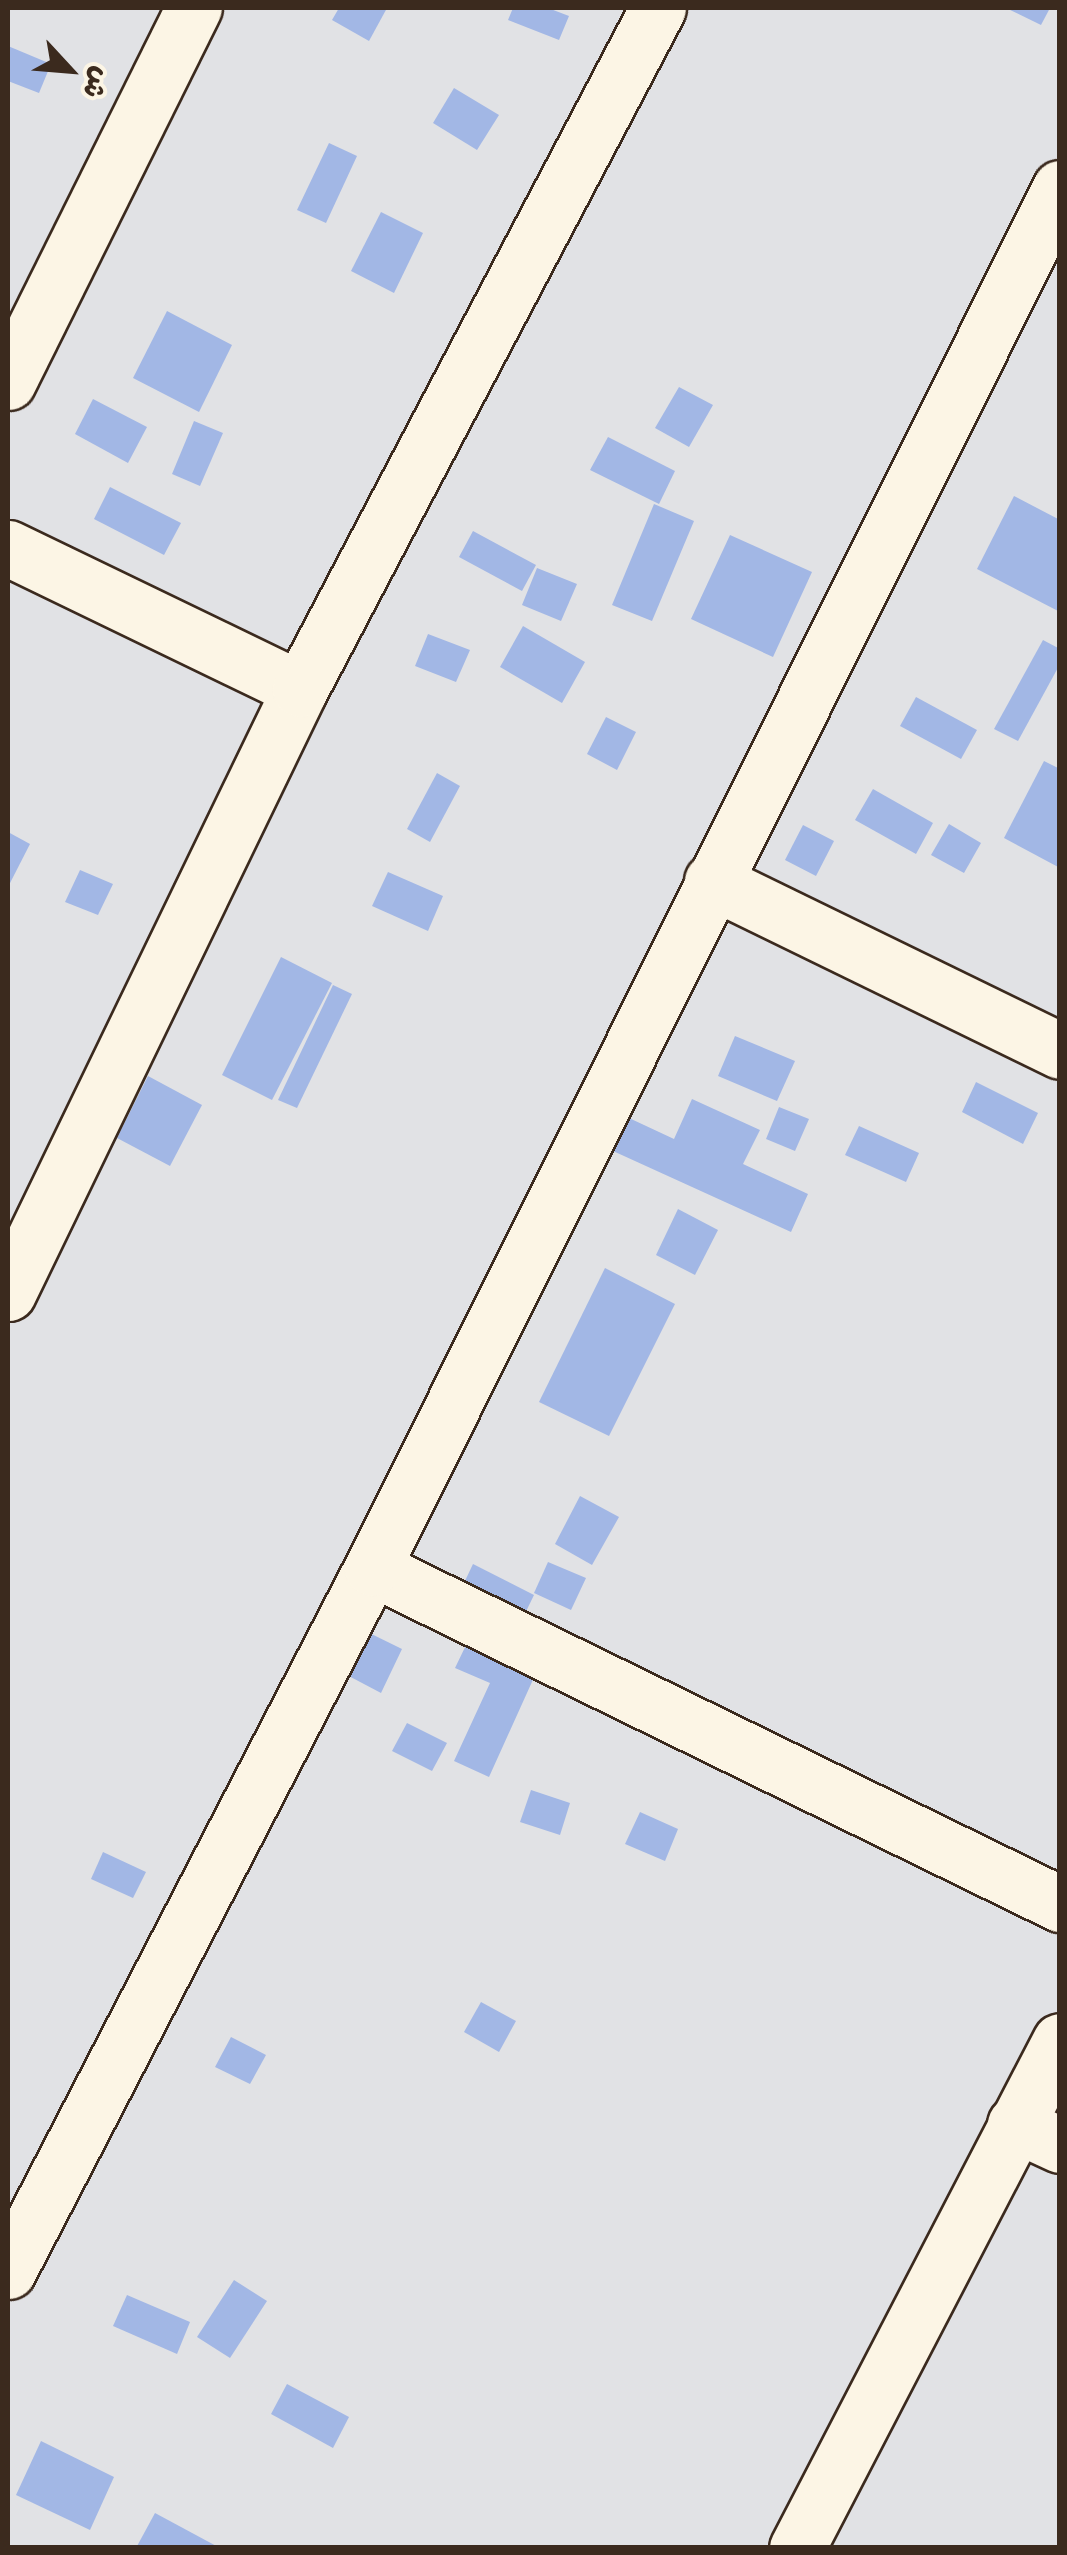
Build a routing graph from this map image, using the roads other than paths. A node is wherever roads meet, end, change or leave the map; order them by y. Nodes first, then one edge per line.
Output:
1 (194, 8) edge
2 (658, 8) edge
3 (1060, 188) edge
4 (8, 382) edge
5 (8, 548) edge
6 (300, 689) junction
7 (712, 882) junction
8 (1060, 1051) edge
9 (8, 1293) edge
10 (372, 1568) junction
11 (1060, 1904) edge
12 (1060, 2040) edge
13 (1037, 2135) edge
14 (8, 2271) edge
15 (796, 2548) edge

1 - 4 street
2 - 6 street
3 - 7 street
5 - 6 street
6 - 9 street
7 - 8 street
7 - 10 street
10 - 11 street
10 - 14 street
12 - 13 street
13 - 15 street

